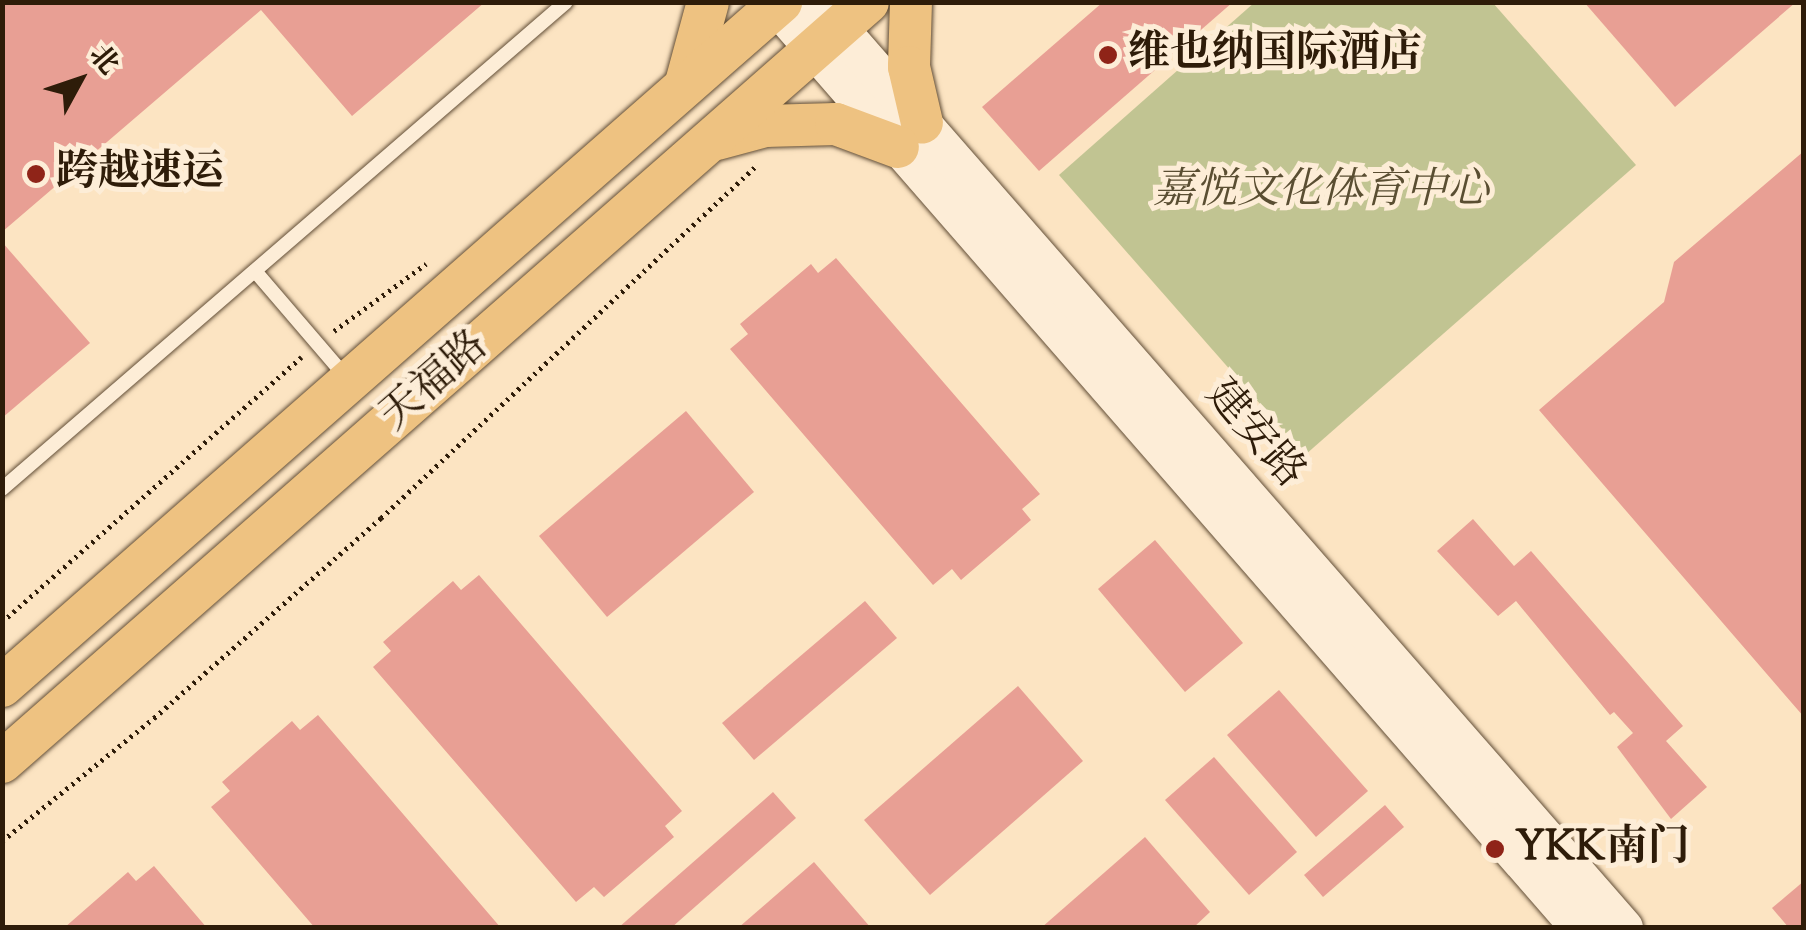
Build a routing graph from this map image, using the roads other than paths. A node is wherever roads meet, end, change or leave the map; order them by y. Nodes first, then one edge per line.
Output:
1 (566, 2) edge
2 (708, 2) edge
3 (911, 2) edge
4 (809, 13) edge
5 (685, 86) junction
6 (910, 135) junction
7 (712, 140) junction
8 (255, 271) junction
9 (349, 381) junction
10 (2, 489) edge
11 (2, 686) edge
12 (2, 762) edge
13 (1580, 928) edge
14 (1624, 928) edge

1 - 8 lane
2 - 5 main road
3 - 6 main road
4 - 5 main road, 天福路
4 - 6 street, 建安路
4 - 7 main road, 天福路
5 - 9 main road, 天福路
6 - 7 main road
6 - 13 street, 建安路
6 - 14 street, 建安路
7 - 12 main road, 天福路
8 - 9 lane
8 - 10 lane
9 - 11 main road, 天福路

